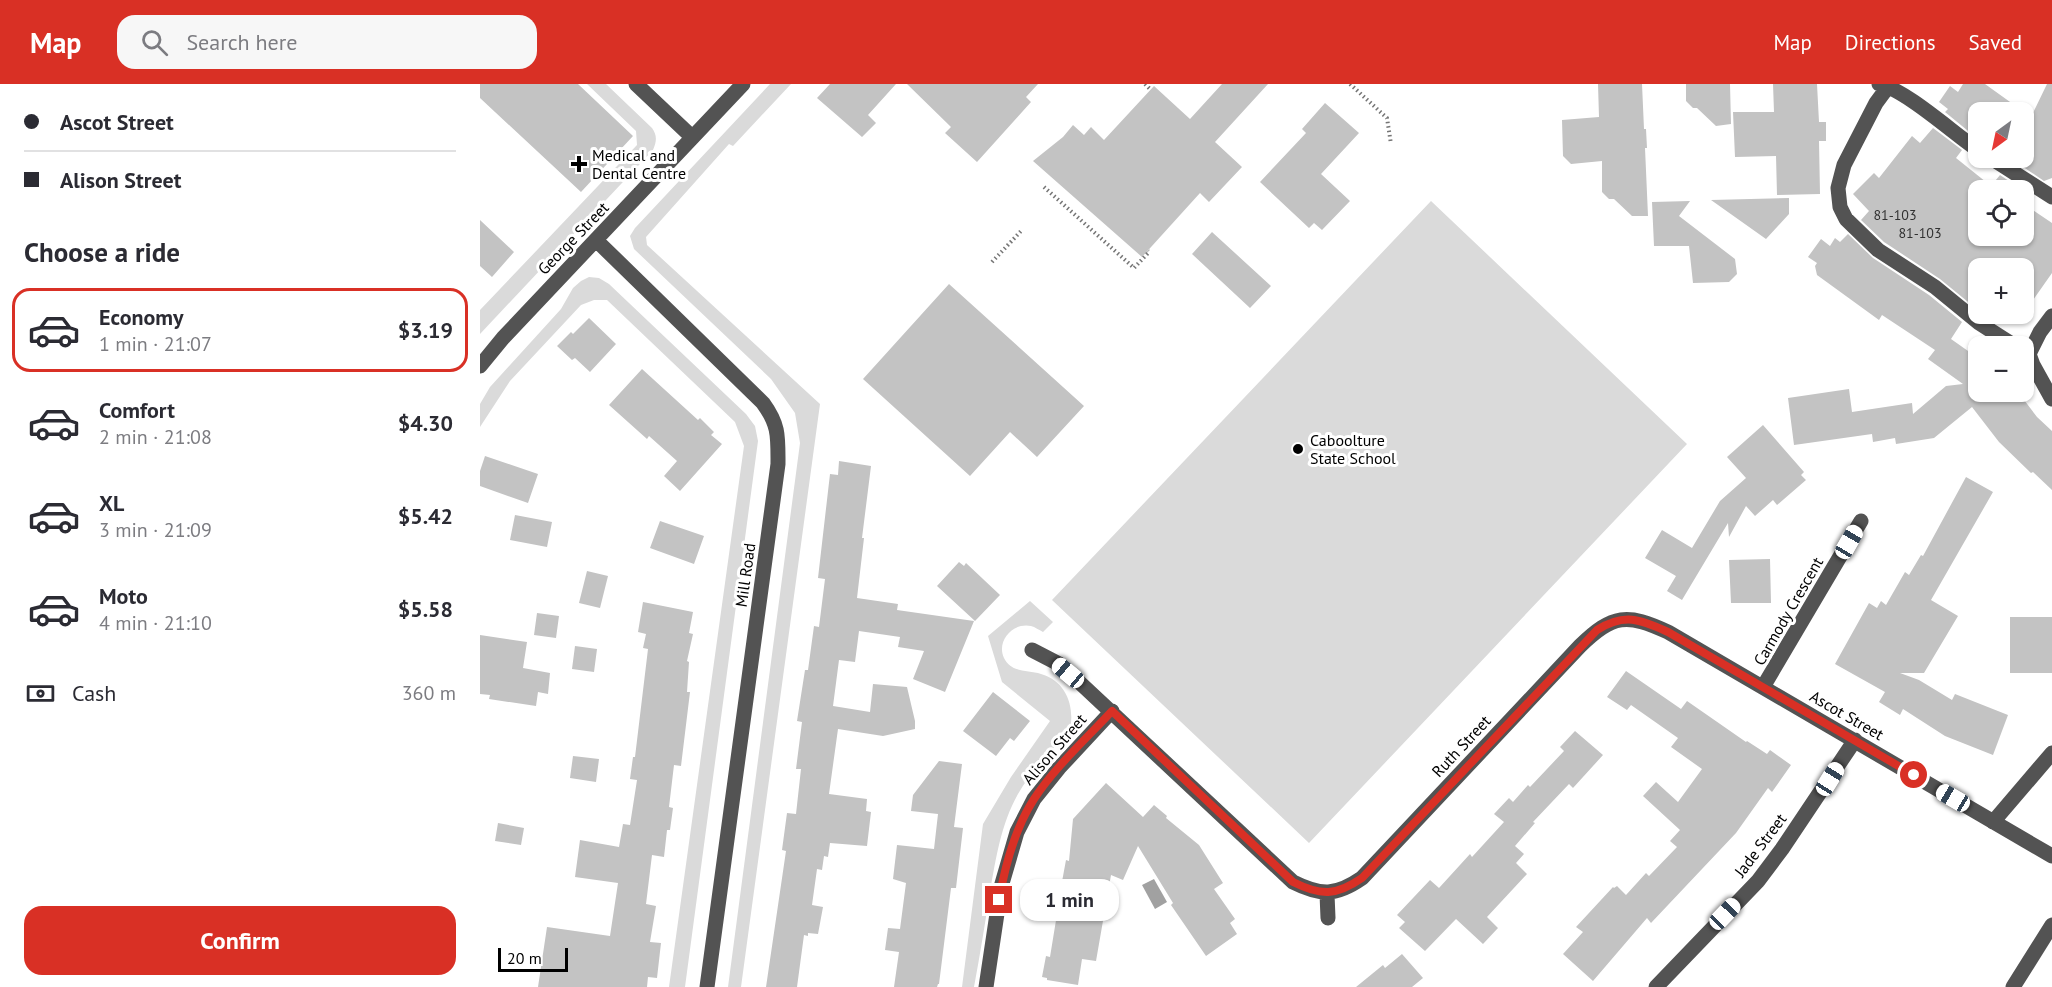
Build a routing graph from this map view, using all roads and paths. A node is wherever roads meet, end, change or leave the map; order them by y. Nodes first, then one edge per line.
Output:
1 (636, 84) edge
2 (743, 84) edge
3 (1145, 84) edge
4 (1350, 84) edge
5 (1885, 85) edge
6 (1151, 90) dead end
7 (692, 137) junction
8 (1968, 143) edge
9 (1391, 144) dead end
10 (2007, 168) edge
11 (1044, 187) dead end
12 (2052, 197) edge
13 (1022, 230) dead end
14 (596, 240) junction
15 (1148, 251) dead end
16 (992, 262) dead end
17 (2052, 316) edge
18 (2000, 336) edge
19 (2034, 338) edge
20 (480, 366) edge
21 (2034, 367) edge
22 (2052, 399) edge
23 (1861, 521) dead end
24 (1620, 619) joint
25 (1032, 650) dead end
26 (1763, 687) junction
27 (1112, 711) junction
28 (1855, 740) junction
29 (2052, 753) edge
30 (1992, 822) junction
31 (2052, 856) edge
32 (1327, 894) junction
33 (1328, 918) dead end
34 (2052, 925) edge
35 (707, 987) edge
36 (986, 987) edge
37 (1656, 987) edge
38 (2013, 987) edge

1 - 7 street
2 - 7 street, George Street
3 - 6 path
4 - 9 path
5 - 8 street
5 - 18 street
7 - 14 street, George Street
10 - 12 street
11 - 15 path
13 - 16 path
14 - 20 street, George Street
14 - 35 street, Mill Road
17 - 19 street
21 - 22 street
23 - 26 street, Carmody Crescent
24 - 26 street, Ascot Street
24 - 32 street, Ruth Street
25 - 27 street
26 - 28 street, Ascot Street
27 - 32 street
27 - 36 street, Alison Street
28 - 30 street, Ascot Street
28 - 37 street, Jade Street
29 - 30 street
30 - 31 street, Ascot Street
32 - 33 street
34 - 38 street

